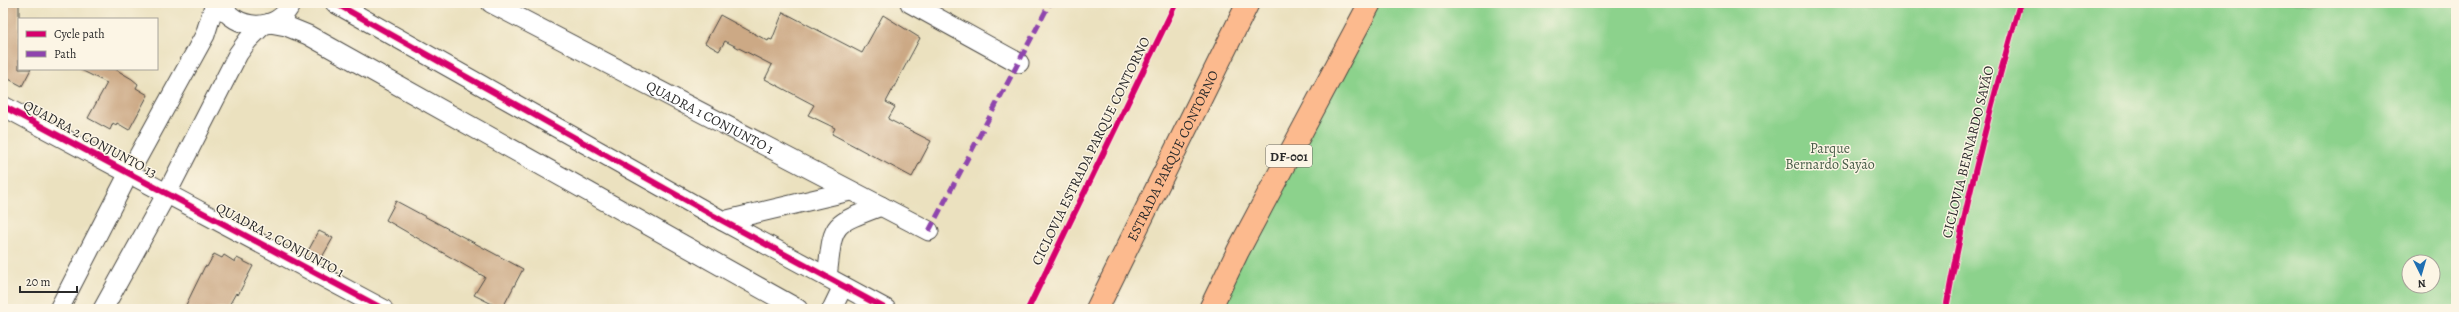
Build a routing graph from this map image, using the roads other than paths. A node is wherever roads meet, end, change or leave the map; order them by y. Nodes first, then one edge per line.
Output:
1 (215, 3) edge
2 (220, 3) edge
3 (291, 3) edge
4 (335, 3) edge
5 (491, 3) edge
6 (910, 3) edge
7 (1248, 3) edge
8 (1370, 3) edge
9 (266, 24) junction
10 (1019, 63) dead end
11 (3, 106) edge
12 (129, 173) junction
13 (850, 191) junction
14 (167, 193) junction
15 (880, 206) junction
16 (723, 221) junction
17 (928, 232) dead end
18 (827, 277) junction
19 (843, 286) junction
20 (60, 309) edge
21 (103, 309) edge
22 (383, 309) edge
23 (798, 309) edge
24 (832, 309) edge
25 (886, 309) edge
26 (1097, 309) edge
27 (1210, 309) edge

1 - 12 street
2 - 9 street
3 - 9 street
4 - 16 street
5 - 13 street, QUADRA 1 CONJUNTO 1
6 - 10 street
7 - 26 main road, ESTRADA PARQUE CONTORNO
8 - 27 main road, DF-001
9 - 14 street
9 - 23 street
11 - 12 street, QUADRA 2 CONJUNTO 13
12 - 14 street, QUADRA 2 CONJUNTO 13
12 - 20 street
13 - 15 street, QUADRA 1 CONJUNTO 1
13 - 16 street
14 - 21 street
14 - 22 street, QUADRA 2 CONJUNTO 1
15 - 17 street, QUADRA 1 CONJUNTO 1
15 - 18 street
16 - 18 street
18 - 19 street
19 - 24 street
19 - 25 street

